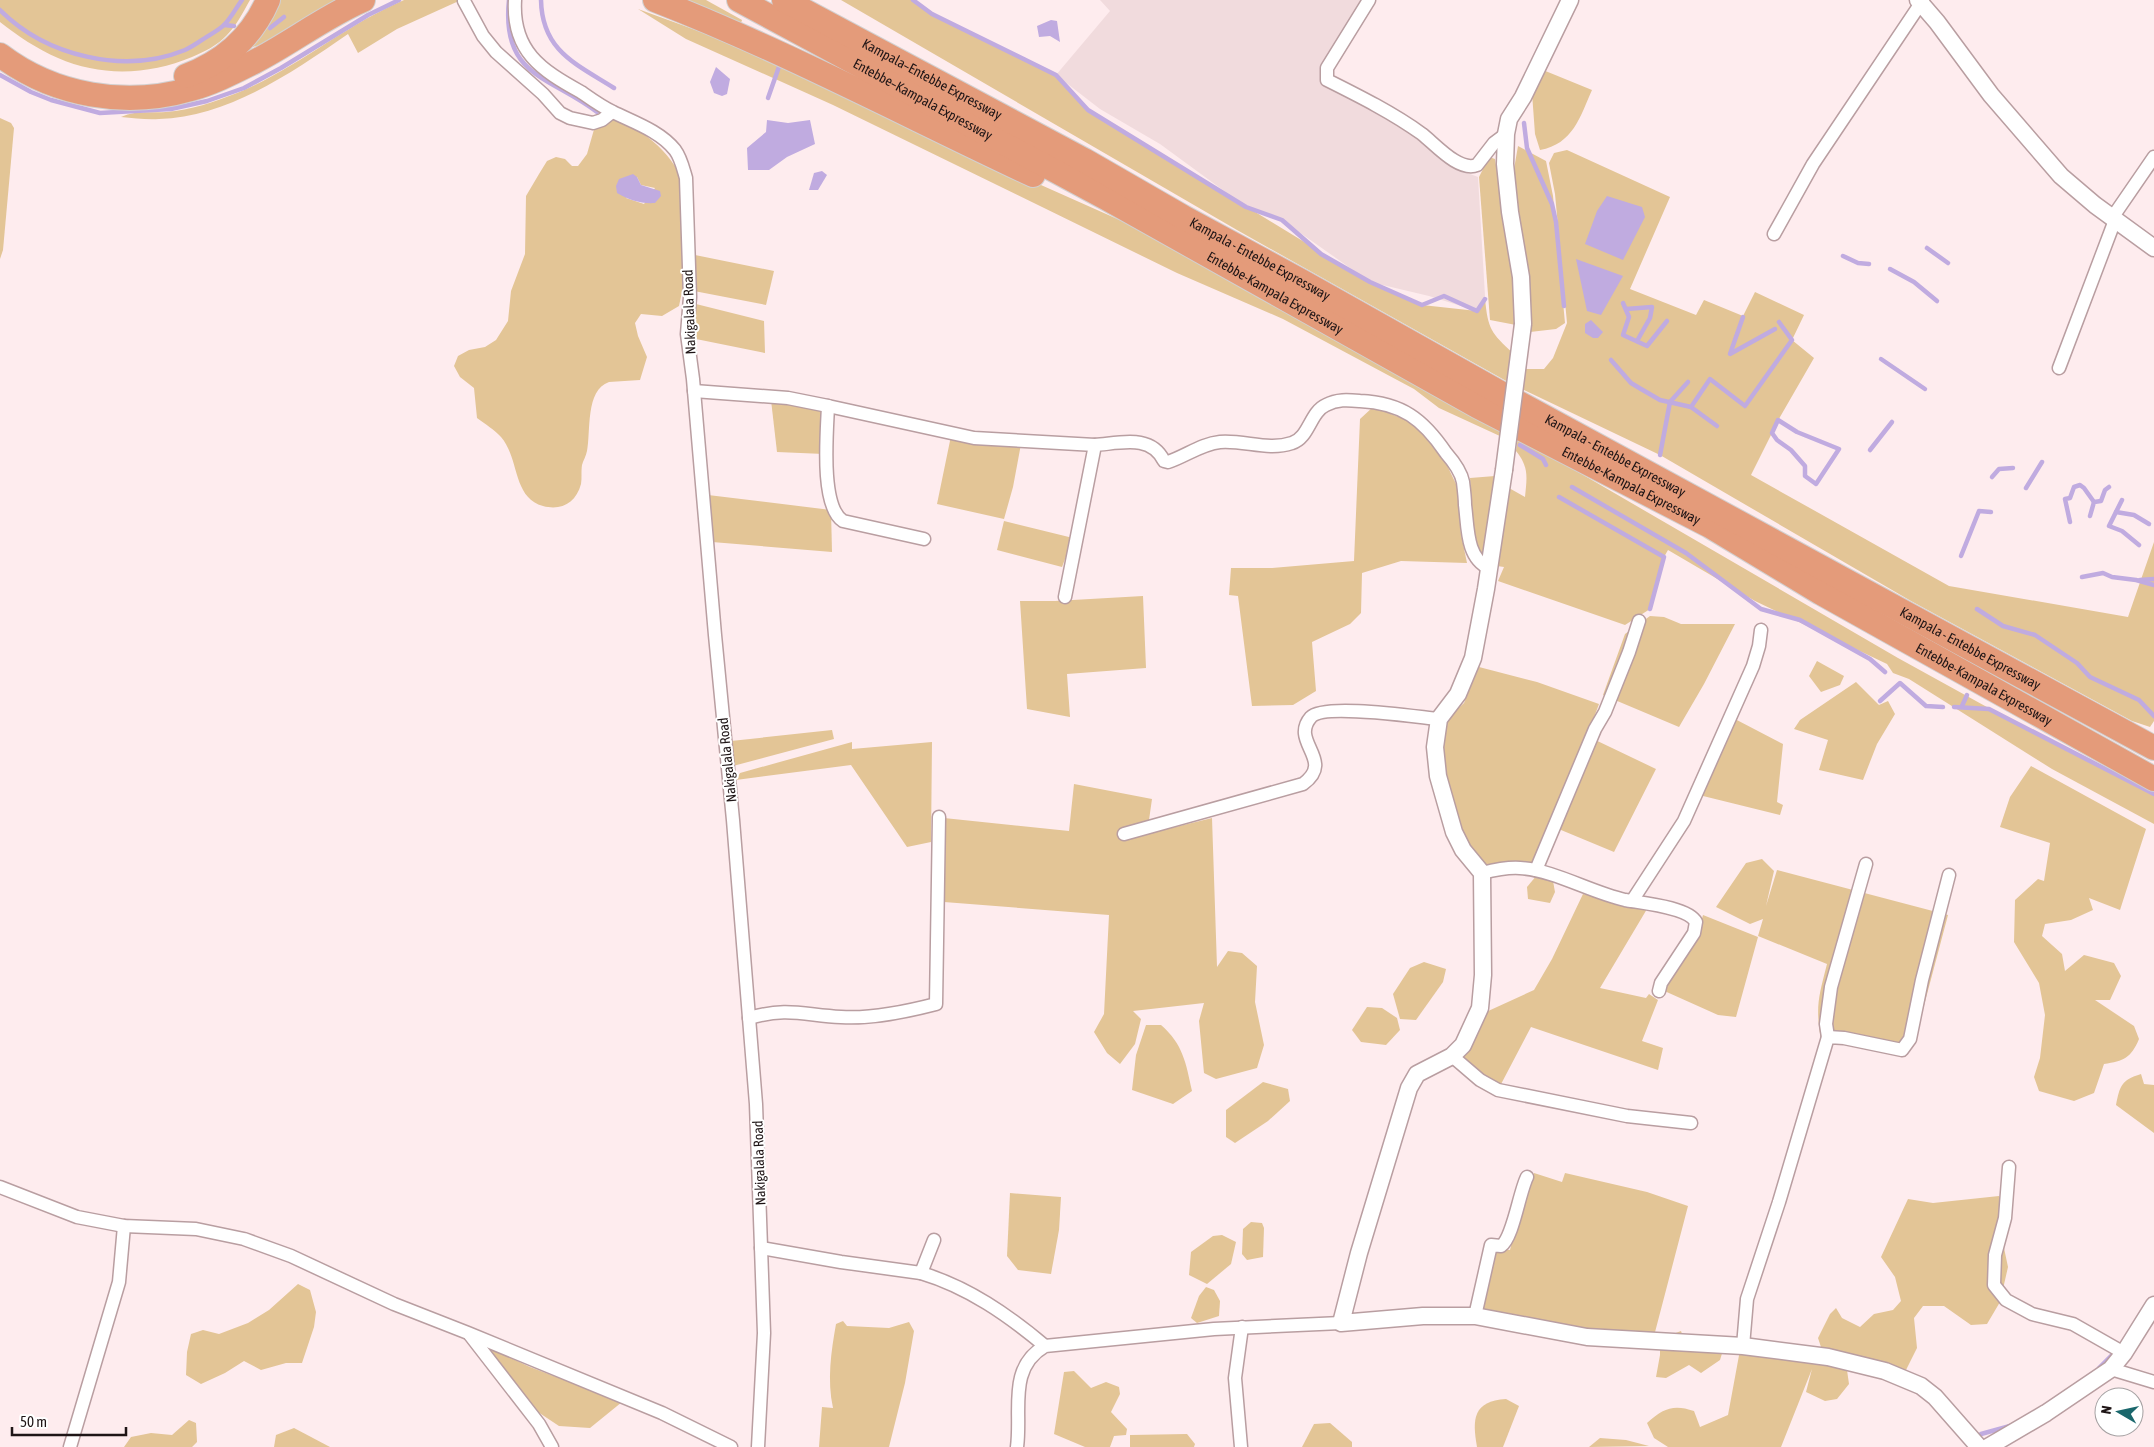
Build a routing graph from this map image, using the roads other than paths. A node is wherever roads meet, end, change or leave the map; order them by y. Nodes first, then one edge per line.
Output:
1 (268, 0) edge
2 (363, 0) edge
3 (515, 0) edge
4 (655, 0) edge
5 (739, 0) edge
6 (784, 0) edge
7 (815, 0) edge
8 (1370, 0) edge
9 (1570, 0) edge
10 (1921, 1) edge
11 (464, 2) dead end
12 (0, 40) edge
13 (0, 56) edge
14 (612, 112) junction
15 (1506, 134) junction
16 (2154, 157) edge
17 (1080, 158) junction
18 (1106, 198) junction
19 (2114, 219) junction
20 (1774, 234) dead end
21 (2154, 248) edge
22 (2059, 368) dead end
23 (694, 391) junction
24 (828, 406) junction
25 (1095, 445) junction
26 (924, 540) dead end
27 (1489, 568) junction
28 (1065, 597) dead end
29 (1639, 621) dead end
30 (1761, 630) dead end
31 (1439, 719) junction
32 (2154, 748) edge
33 (2154, 779) edge
34 (939, 817) dead end
35 (1124, 834) dead end
36 (1866, 864) dead end
37 (1536, 870) junction
38 (1482, 873) junction
39 (1949, 875) dead end
40 (1632, 901) junction
41 (1659, 991) dead end
42 (749, 1018) junction
43 (1828, 1038) junction
44 (1452, 1056) junction
45 (1692, 1123) dead end
46 (2009, 1166) dead end
47 (1527, 1177) dead end
48 (0, 1187) edge
49 (124, 1226) junction
50 (934, 1240) dead end
51 (761, 1248) junction
52 (921, 1274) junction
53 (2154, 1305) edge
54 (1475, 1316) junction
55 (1341, 1323) junction
56 (1242, 1327) junction
57 (468, 1333) junction
58 (1045, 1346) junction
59 (1743, 1346) junction
60 (2124, 1353) junction
61 (2111, 1369) junction
62 (2154, 1382) edge
63 (70, 1447) edge
64 (552, 1447) edge
65 (731, 1447) edge
66 (758, 1447) edge
67 (1017, 1447) edge
68 (1241, 1447) edge
69 (1979, 1447) edge
70 (1988, 1447) edge

1 - 12 highway
2 - 13 highway
3 - 14 street, Nakigalala Road
4 - 18 highway
5 - 18 highway, Entebbe–Kampala Expressway
6 - 17 highway, Kampala–Entebbe Expressway
7 - 17 highway
8 - 15 street
9 - 15 street
10 - 19 street
10 - 20 street
11 - 14 street
14 - 23 street, Nakigalala Road
15 - 27 street, bridge
16 - 19 street
17 - 32 highway, Kampala - Entebbe Expressway
18 - 33 highway, Entebbe-Kampala Expressway
19 - 21 street
19 - 22 street
23 - 24 street
23 - 42 street, Nakigalala Road
24 - 25 street
24 - 26 street
25 - 27 street
25 - 28 street
27 - 31 street
29 - 37 street
30 - 40 street
31 - 35 street
31 - 38 street
34 - 42 street
36 - 43 street
37 - 38 street
37 - 40 street
38 - 44 street
39 - 43 street
40 - 41 street
42 - 51 street, Nakigalala Road
43 - 59 street
44 - 45 street
44 - 55 street
46 - 60 street
47 - 54 street
48 - 49 street
49 - 57 street
49 - 63 street
50 - 52 street
51 - 52 street
51 - 66 street, Nakigalala Road
52 - 58 street
53 - 60 street
54 - 55 street
54 - 59 street
55 - 56 street
56 - 58 street
56 - 68 street
57 - 64 street
57 - 65 street
58 - 67 street
59 - 69 street
60 - 61 street
61 - 62 street
61 - 70 street

